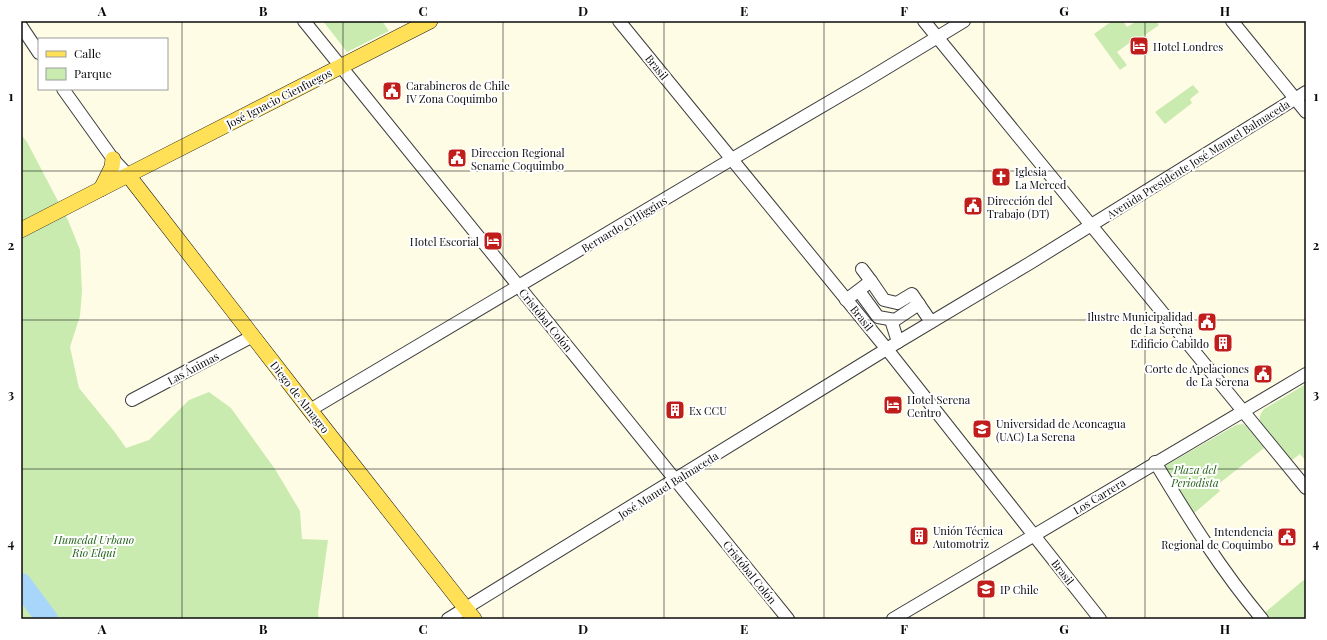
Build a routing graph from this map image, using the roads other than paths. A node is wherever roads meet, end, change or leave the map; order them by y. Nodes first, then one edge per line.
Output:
1 (304, 21) edge
2 (430, 21) edge
3 (619, 21) edge
4 (924, 21) edge
5 (964, 21) edge
6 (1232, 21) edge
7 (21, 26) edge
8 (937, 38) junction
9 (38, 52) edge
10 (341, 67) junction
11 (64, 90) edge
12 (1306, 92) edge
13 (1295, 99) junction
14 (1306, 112) edge
15 (113, 159) junction
16 (732, 159) junction
17 (128, 175) junction
18 (101, 189) junction
19 (144, 195) junction
20 (1091, 226) junction
21 (21, 230) edge
22 (862, 269) dead end
23 (871, 282) junction
24 (520, 286) junction
25 (858, 291) junction
26 (846, 300) junction
27 (919, 304) junction
28 (878, 317) junction
29 (891, 320) junction
30 (931, 322) junction
31 (873, 333) junction
32 (253, 336) junction
33 (898, 342) junction
34 (887, 349) junction
35 (1306, 374) edge
36 (132, 400) dead end
37 (310, 410) junction
38 (1243, 411) junction
39 (1154, 462) junction
40 (676, 480) junction
41 (1306, 488) edge
42 (1033, 535) junction
43 (470, 613) edge
44 (448, 619) edge
45 (788, 619) edge
46 (893, 619) edge
47 (1100, 619) edge
48 (1262, 619) edge

1 - 10 street, Cristóbal Colón
2 - 10 main road, José Ignacio Cienfuegos
3 - 16 street, Brasil
4 - 8 street
5 - 8 street, Bernardo O'Higgins
6 - 13 street
7 - 9 street
8 - 16 street, Bernardo O'Higgins
8 - 20 street
10 - 17 main road, José Ignacio Cienfuegos
10 - 24 street, Cristóbal Colón
11 - 15 street
12 - 13 street, Avenida Presidente José Manuel Balmaceda
13 - 14 street
13 - 20 street, Avenida Presidente José Manuel Balmaceda
15 - 17 street
15 - 18 main road
16 - 24 street, Bernardo O'Higgins
16 - 26 street, Brasil
17 - 18 main road, José Ignacio Cienfuegos
17 - 19 main road, Diego de Almagro
18 - 19 main road
18 - 21 main road, José Ignacio Cienfuegos
19 - 32 main road, Diego de Almagro
20 - 30 street
20 - 38 street
22 - 23 street
23 - 25 street
23 - 27 street
24 - 37 street, Bernardo O'Higgins
24 - 40 street, Cristóbal Colón
25 - 26 street
25 - 28 street
26 - 31 street, Brasil
27 - 29 street
27 - 30 street
28 - 29 street
28 - 31 street
29 - 33 street
30 - 33 street
31 - 34 street, Brasil
32 - 36 street, Las Ánimas
32 - 37 main road, Diego de Almagro
33 - 34 street
34 - 40 street, José Manuel Balmaceda
34 - 42 street, Brasil
35 - 38 street, Los Carrera
37 - 43 main road, Diego de Almagro
38 - 39 street, Los Carrera
38 - 41 street
39 - 42 street, Los Carrera
39 - 48 street
40 - 43 street, José Manuel Balmaceda
40 - 45 street, Cristóbal Colón
42 - 46 street, Los Carrera
42 - 47 street, Brasil
43 - 44 street, José Manuel Balmaceda

